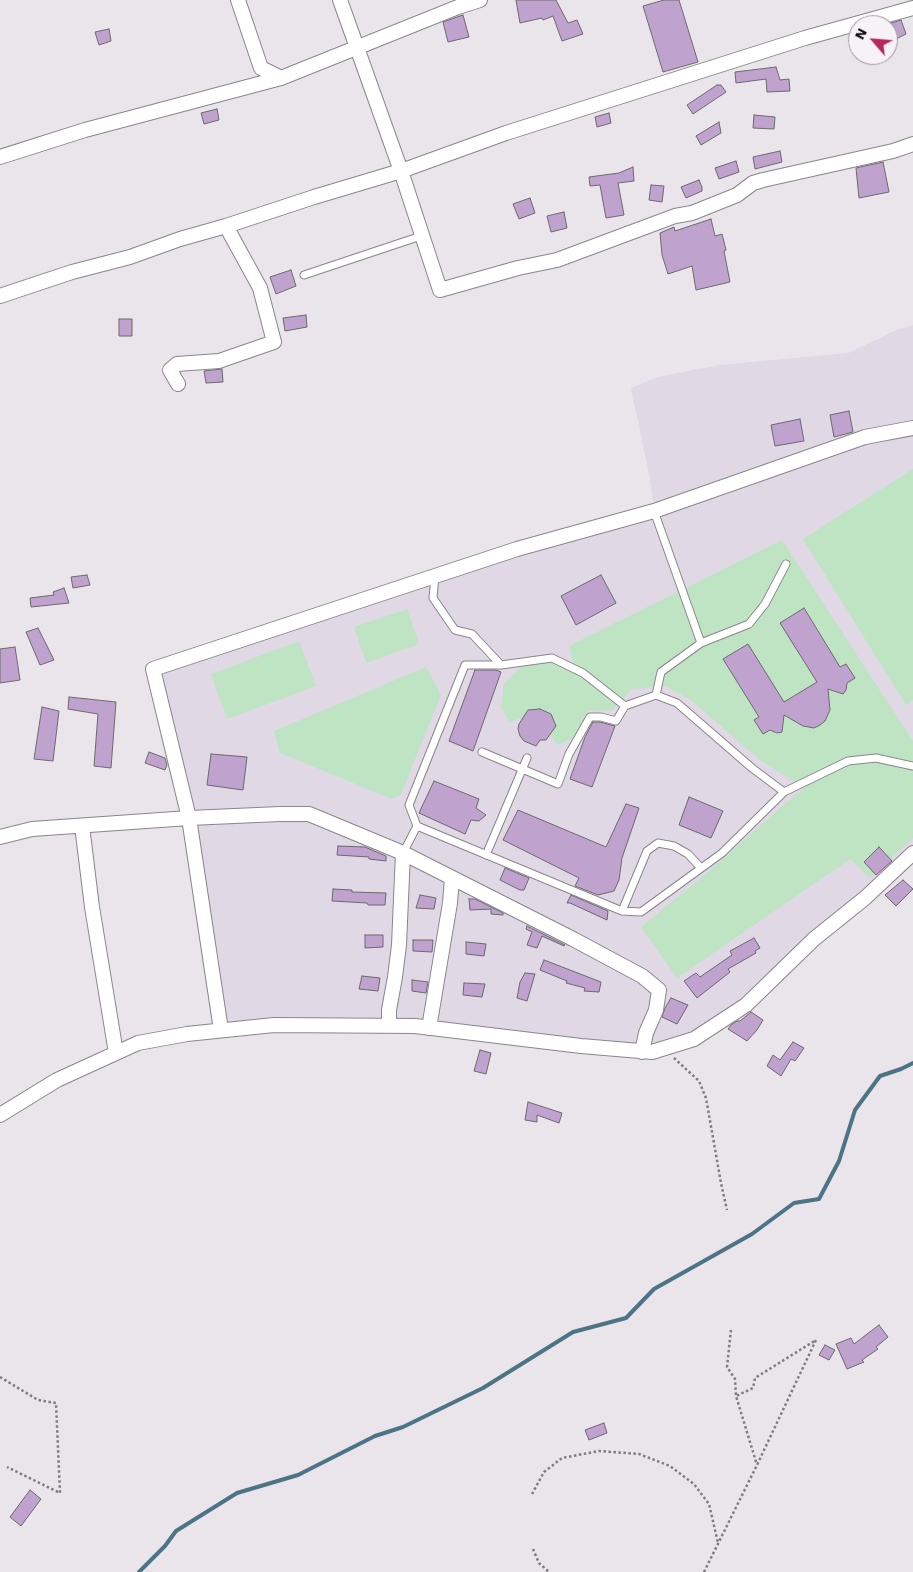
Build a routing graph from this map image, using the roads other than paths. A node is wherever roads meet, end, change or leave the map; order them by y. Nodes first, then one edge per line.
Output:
1 (238, 0) edge
2 (340, 0) edge
3 (480, 0) edge
4 (913, 8) edge
5 (356, 47) junction
6 (281, 78) junction
7 (913, 144) edge
8 (0, 157) edge
9 (401, 171) junction
10 (226, 226) junction
11 (421, 236) junction
12 (304, 275) dead end
13 (0, 296) edge
14 (178, 384) dead end
15 (913, 428) edge
16 (654, 511) junction
17 (786, 564) dead end
18 (435, 576) junction
19 (701, 644) junction
20 (501, 665) junction
21 (656, 695) junction
22 (625, 706) junction
23 (482, 752) dead end
24 (527, 758) dead end
25 (913, 766) edge
26 (522, 769) junction
27 (784, 792) junction
28 (190, 818) junction
29 (82, 826) junction
30 (417, 826) junction
31 (0, 837) edge
32 (913, 853) edge
33 (403, 854) junction
34 (486, 855) junction
35 (701, 868) junction
36 (452, 878) junction
37 (622, 911) junction
38 (389, 1025) junction
39 (429, 1028) junction
40 (221, 1030) junction
41 (642, 1052) junction
42 (116, 1053) junction
43 (0, 1115) edge

1 - 6 street
2 - 5 street
3 - 5 street
4 - 9 street
5 - 6 street
5 - 9 street
6 - 8 street
7 - 11 street
9 - 10 street
9 - 11 street
10 - 13 street
10 - 14 street
11 - 12 lane
15 - 16 street
16 - 18 street
16 - 19 lane
17 - 19 lane
18 - 20 lane
18 - 28 street
19 - 21 lane
20 - 22 lane
20 - 30 lane
21 - 22 lane
21 - 27 lane
22 - 26 lane
23 - 26 lane
24 - 26 lane
25 - 27 lane
26 - 34 lane
27 - 35 lane
28 - 29 street
28 - 33 street
28 - 40 street
29 - 31 street
29 - 42 street
30 - 33 lane
30 - 34 lane
32 - 41 street
33 - 36 street
33 - 38 street
34 - 37 lane
35 - 37 lane
35 - 37 lane
36 - 39 street
36 - 41 street
38 - 39 street
38 - 40 street
39 - 41 street
40 - 42 street
42 - 43 street

